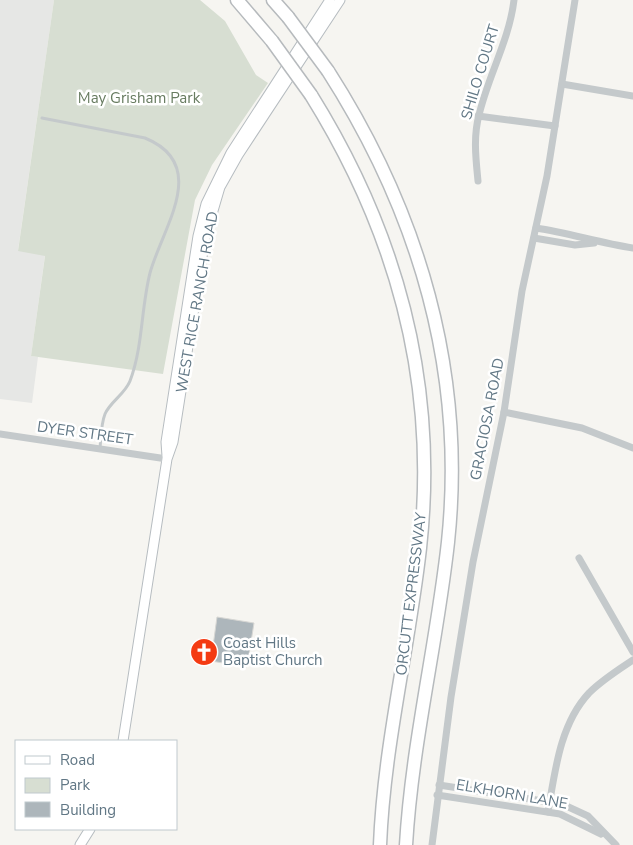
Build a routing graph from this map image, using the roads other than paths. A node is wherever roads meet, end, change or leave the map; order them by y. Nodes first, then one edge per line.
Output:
1 (237, 0) edge
2 (273, 0) edge
3 (330, 0) edge
4 (340, 0) edge
5 (514, 0) edge
6 (576, 0) edge
7 (562, 84) junction
8 (633, 96) edge
9 (478, 116) junction
10 (42, 118) dead end
11 (555, 126) junction
12 (478, 181) dead end
13 (536, 228) junction
14 (534, 238) junction
15 (596, 242) junction
16 (633, 248) edge
17 (504, 412) junction
18 (0, 434) edge
19 (633, 448) edge
20 (100, 449) junction
21 (167, 459) junction
22 (579, 558) dead end
23 (633, 652) edge
24 (633, 660) edge
25 (123, 740) edge
26 (439, 785) junction
27 (437, 794) junction
28 (550, 801) junction
29 (548, 812) junction
30 (89, 830) edge
31 (608, 837) junction
32 (80, 845) edge
33 (380, 845) edge
34 (406, 845) edge
35 (432, 845) edge
36 (616, 845) edge

1 - 33 highway, ORCUTT EXPRESSWAY, bridge
2 - 34 highway, ORCUTT EXPRESSWAY, bridge
3 - 21 main road, WEST RICE RANCH ROAD
4 - 21 main road, WEST RICE RANCH ROAD
5 - 9 street, SHILO COURT
6 - 7 street, GRACIOSA ROAD
7 - 8 street
7 - 11 street, GRACIOSA ROAD
9 - 11 street
9 - 12 street, SHILO COURT
10 - 20 lane
11 - 13 street, GRACIOSA ROAD
13 - 14 street, GRACIOSA ROAD
13 - 15 street
14 - 15 street
14 - 17 street, GRACIOSA ROAD
15 - 16 street
17 - 19 street
17 - 26 street, GRACIOSA ROAD
18 - 20 street, DYER STREET
20 - 21 street, DYER STREET
21 - 25 main road, WEST RICE RANCH ROAD
22 - 23 street
24 - 28 street
26 - 27 street, GRACIOSA ROAD
26 - 28 street, ELKHORN LANE
27 - 29 street, ELKHORN LANE
27 - 35 street, GRACIOSA ROAD
28 - 29 street
28 - 31 street, ELKHORN LANE
29 - 31 street, ELKHORN LANE
30 - 32 main road
31 - 36 street, ELKHORN LANE

